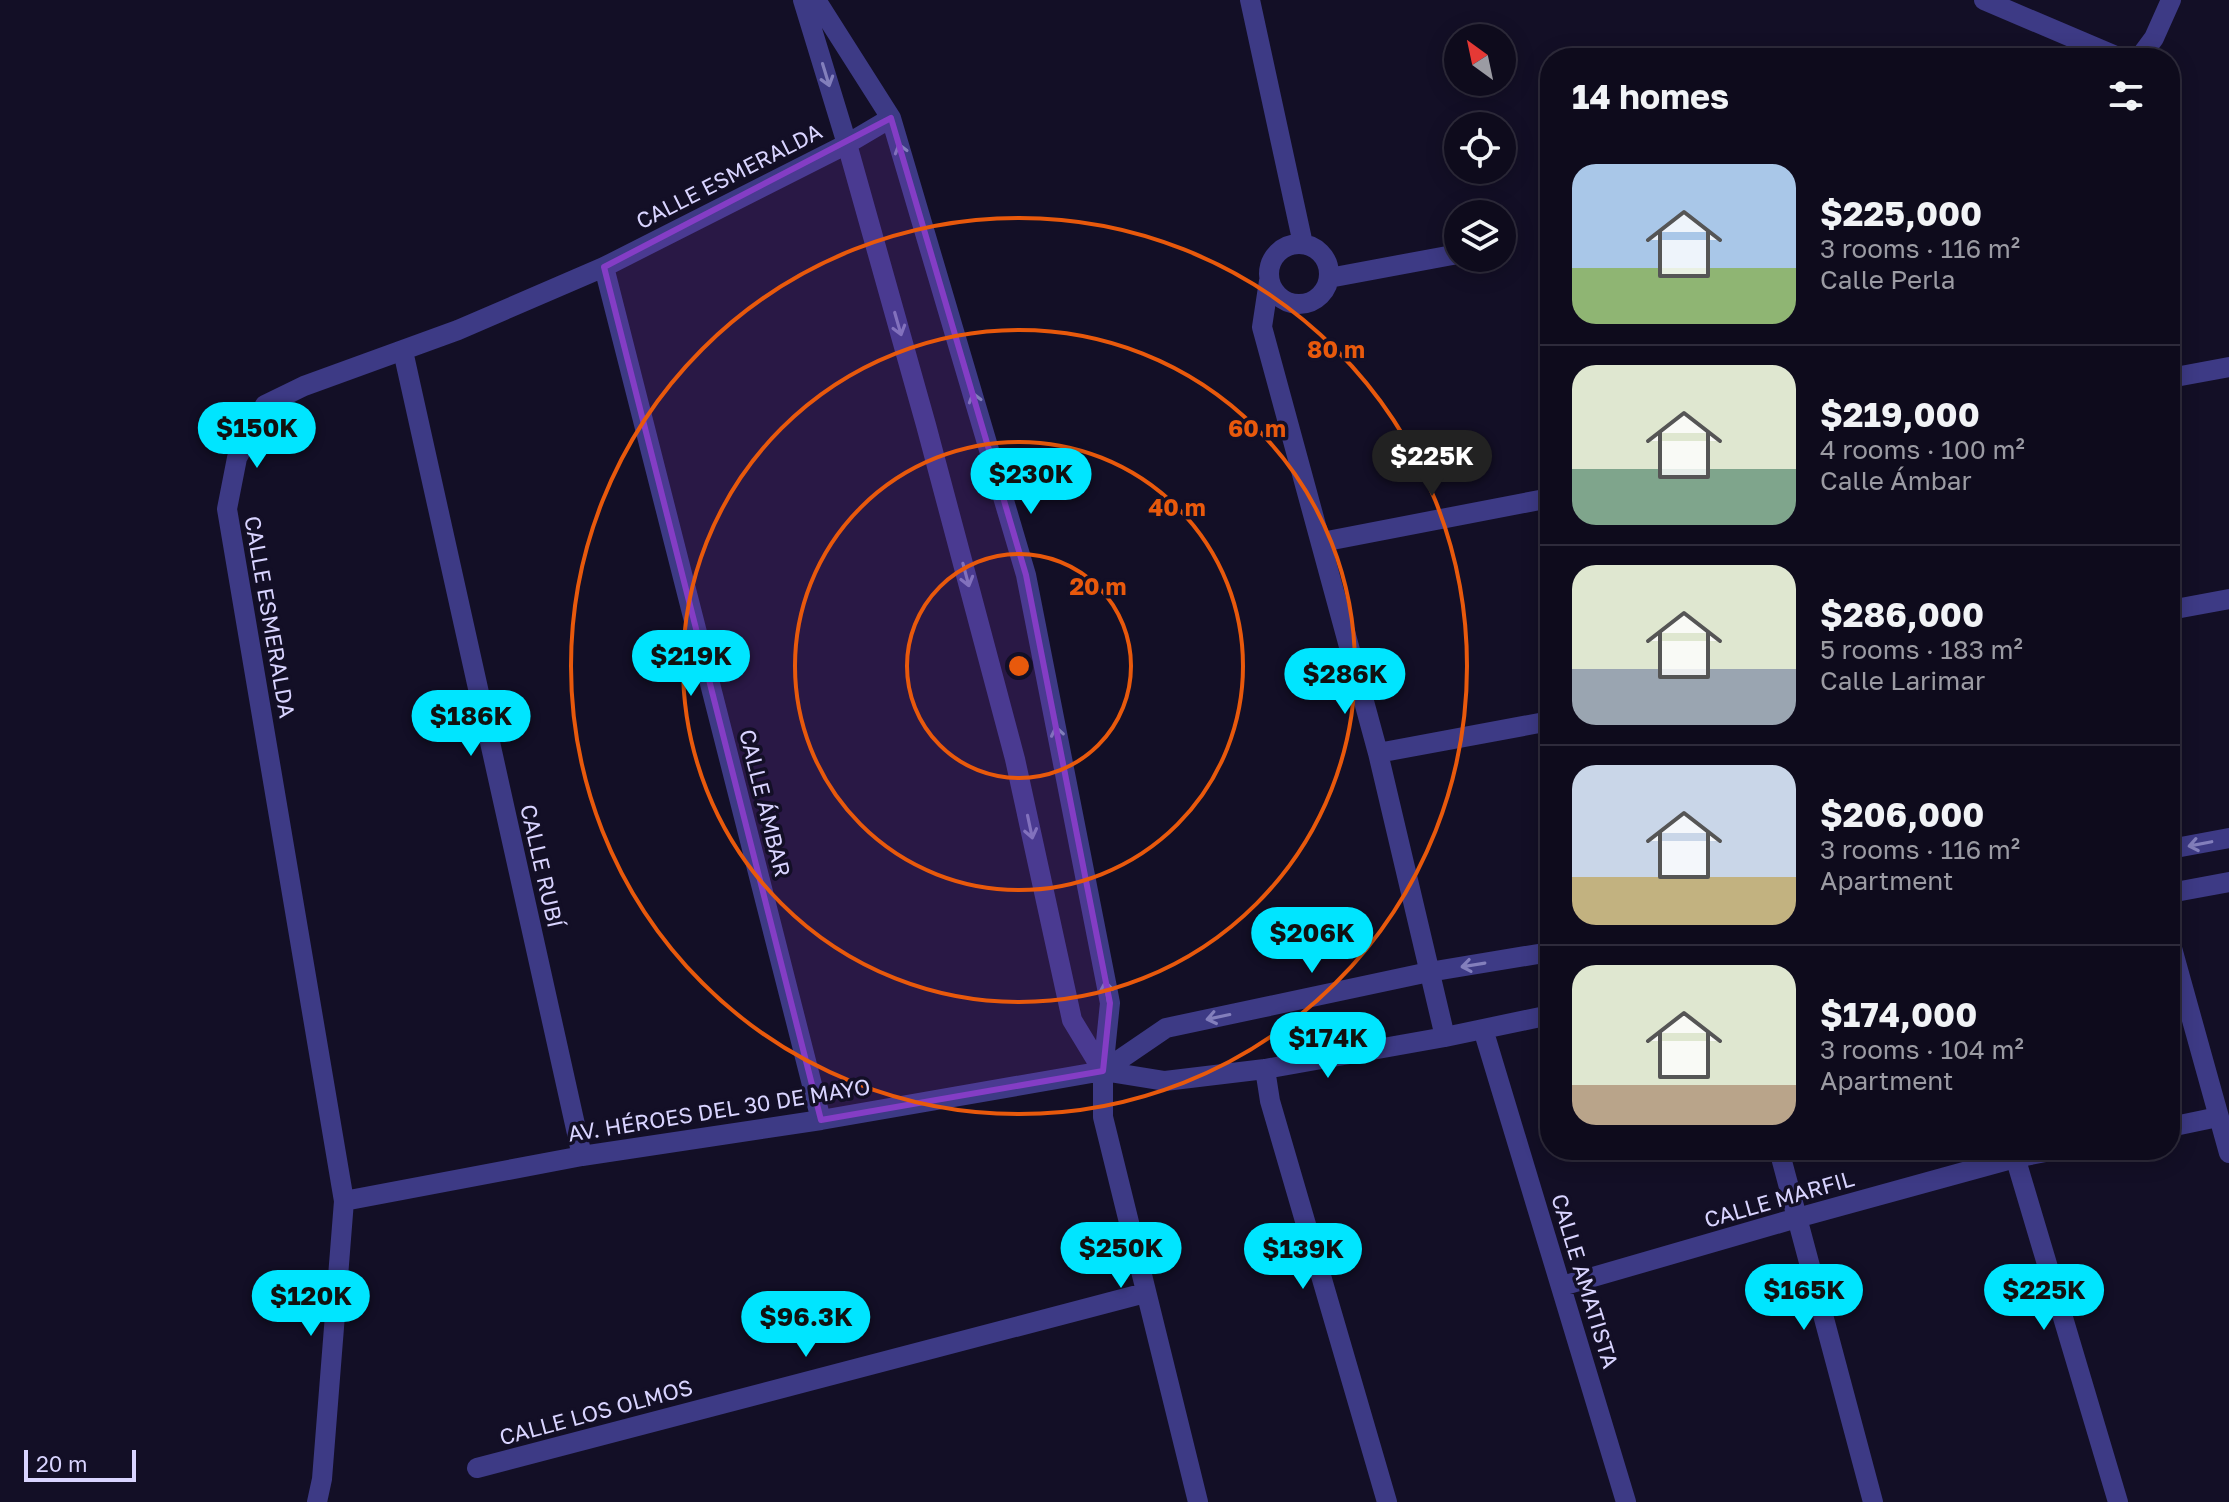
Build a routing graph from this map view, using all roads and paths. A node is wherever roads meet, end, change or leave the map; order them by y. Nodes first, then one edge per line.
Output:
1 (803, 0) edge
2 (816, 0) edge
3 (1250, 0) edge
4 (1984, 0) edge
5 (2171, 0) edge
6 (2097, 48) edge
7 (2147, 48) edge
8 (891, 118) junction
9 (847, 144) junction
10 (1303, 244) junction
11 (1444, 257) edge
12 (604, 267) junction
13 (1329, 278) junction
14 (1269, 281) junction
15 (403, 351) junction
16 (2229, 367) edge
17 (2180, 376) edge
18 (1540, 500) edge
19 (1322, 542) junction
20 (2229, 599) edge
21 (2180, 608) edge
22 (1540, 723) edge
23 (1378, 753) junction
24 (2229, 838) edge
25 (2180, 847) edge
26 (2229, 882) edge
27 (2180, 891) edge
28 (1540, 954) edge
29 (1429, 972) junction
30 (2180, 978) edge
31 (1540, 1017) edge
32 (1483, 1029) junction
33 (1445, 1037) junction
34 (1265, 1069) junction
35 (1103, 1071) junction
36 (2218, 1117) junction
37 (821, 1120) junction
38 (2180, 1125) edge
39 (2229, 1153) edge
40 (582, 1156) junction
41 (1782, 1160) edge
42 (1994, 1160) edge
43 (2016, 1160) edge
44 (344, 1201) junction
45 (1797, 1218) junction
46 (1562, 1286) junction
47 (1145, 1293) junction
48 (477, 1468) dead end
49 (322, 1479) junction
50 (317, 1502) edge
51 (328, 1502) edge
52 (1198, 1502) edge
53 (1387, 1502) edge
54 (1626, 1502) edge
55 (1873, 1502) edge
56 (2118, 1502) edge

1 -> 9 street
2 - 8 street
3 - 10 street
4 - 6 street
5 - 7 street
8 - 9 street, CALLE ESMERALDA
35 -> 8 street
9 - 12 street, CALLE ESMERALDA
9 -> 35 street
10 - 13 street
10 - 14 street
11 - 13 street
12 - 15 street, CALLE ESMERALDA
12 - 37 street, CALLE ÁMBAR
13 - 14 street
14 - 19 street
15 - 40 street, CALLE RUBÍ
15 - 44 street, CALLE ESMERALDA
16 - 17 street
18 - 19 street
19 - 23 street
20 - 21 street
22 - 23 street
23 - 29 street
24 -> 25 street
26 - 27 street
28 -> 29 street, AV. HÉROES DEL 30 DE MAYO
29 - 33 street
29 -> 35 street, AV. HÉROES DEL 30 DE MAYO
30 - 36 street
31 - 32 street, AV. HÉROES DEL 30 DE MAYO
32 - 33 street, AV. HÉROES DEL 30 DE MAYO
32 - 46 street, CALLE AMATISTA
33 - 34 street, AV. HÉROES DEL 30 DE MAYO
34 - 35 street, AV. HÉROES DEL 30 DE MAYO
34 - 53 street
35 - 37 street, AV. HÉROES DEL 30 DE MAYO
35 - 47 street
36 - 38 street
36 - 39 street
37 - 40 street, AV. HÉROES DEL 30 DE MAYO
40 - 44 street, AV. HÉROES DEL 30 DE MAYO
41 - 45 street
42 - 45 street, CALLE MARFIL
43 - 56 street
44 - 49 street, CALLE ESMERALDA
45 - 46 street, CALLE MARFIL
45 - 55 street
46 - 54 street, CALLE AMATISTA
47 - 48 street, CALLE LOS OLMOS
47 - 52 street
49 - 50 street, CALLE ESMERALDA
49 - 51 street, CALLE ESMERALDA

